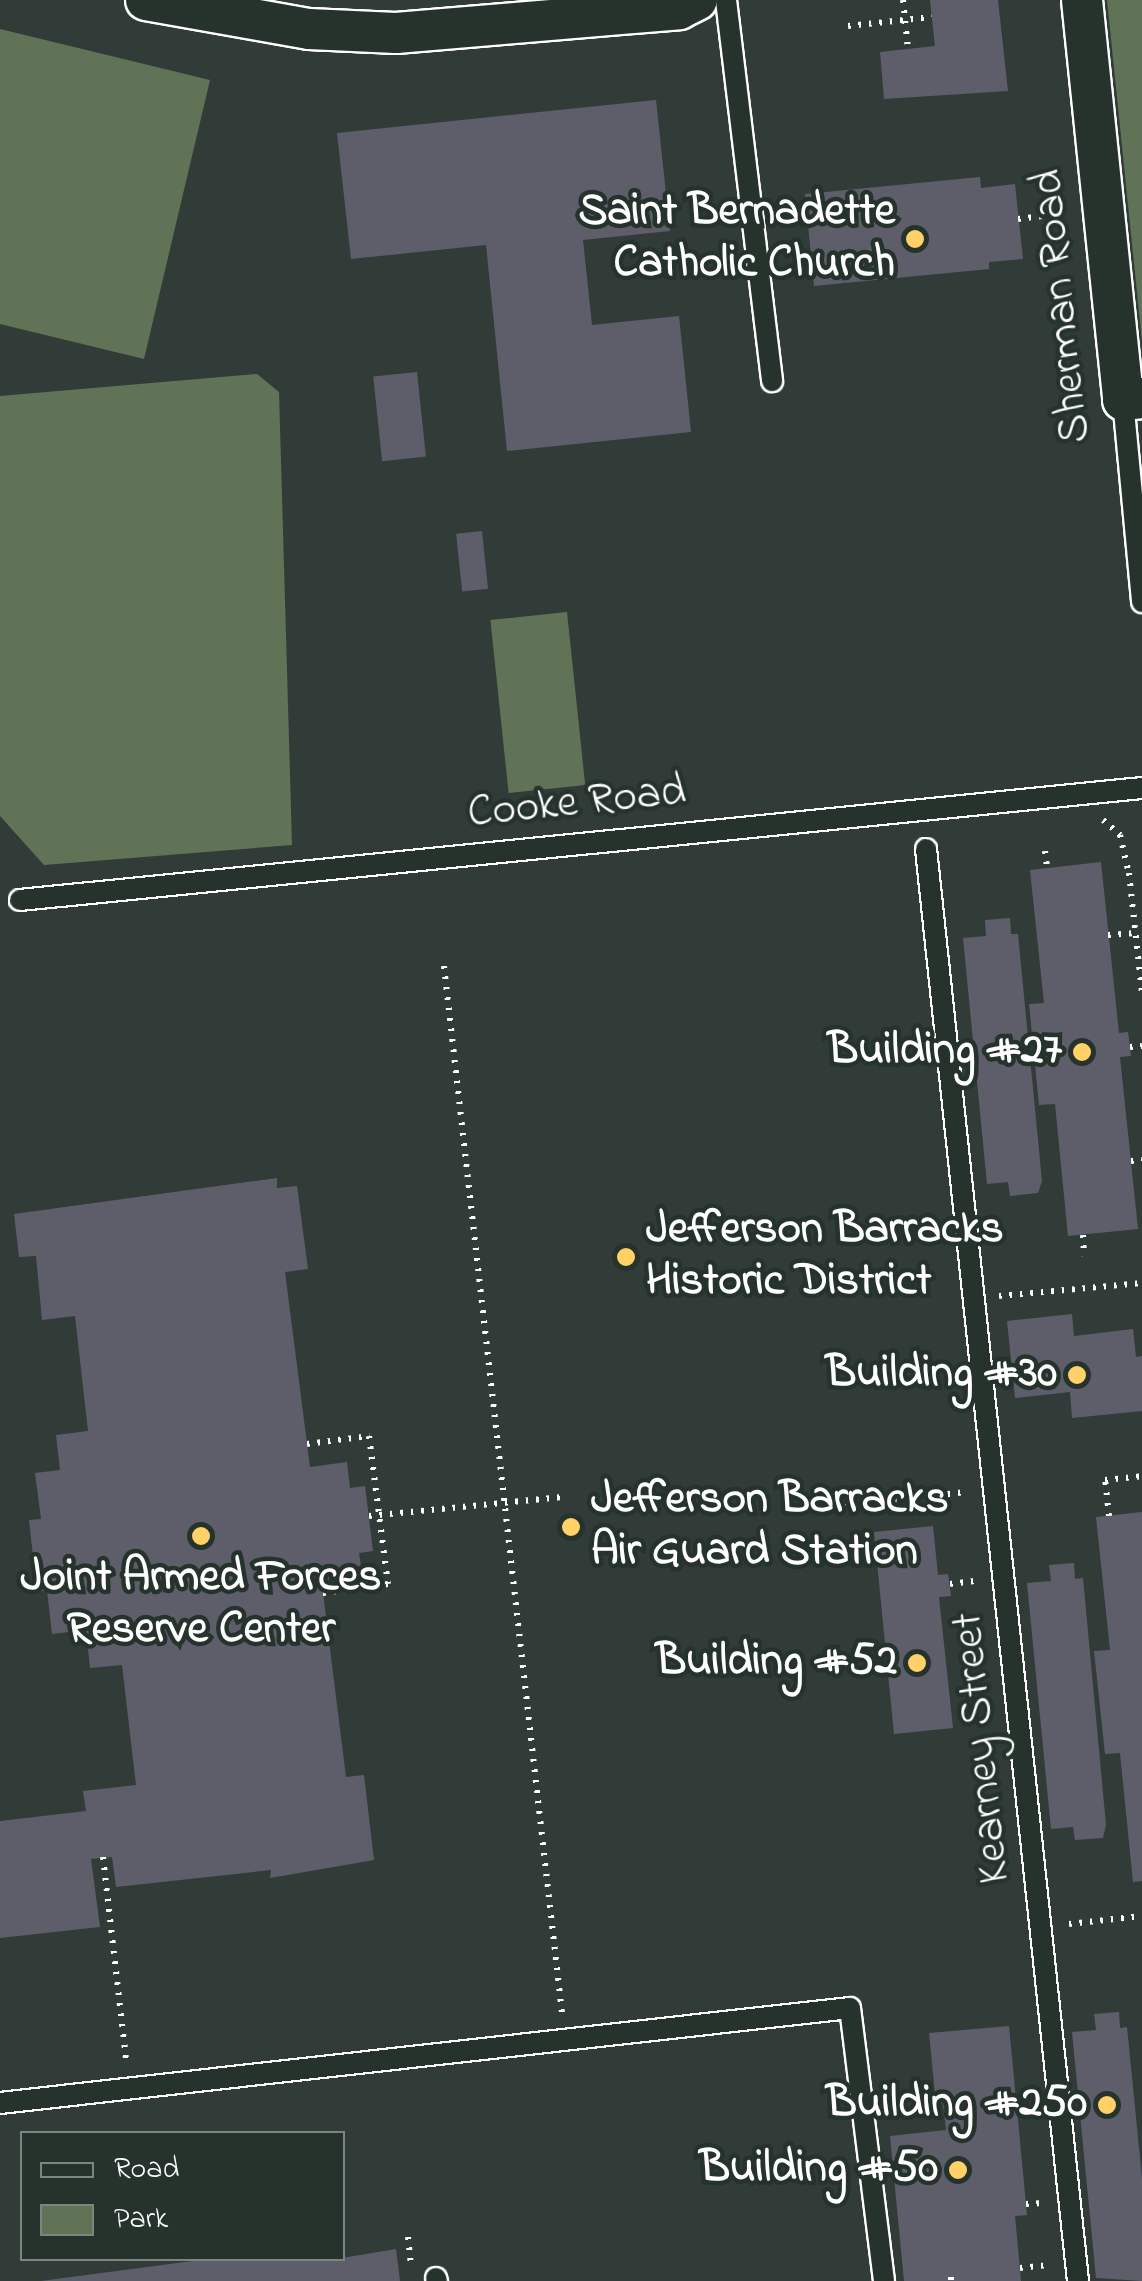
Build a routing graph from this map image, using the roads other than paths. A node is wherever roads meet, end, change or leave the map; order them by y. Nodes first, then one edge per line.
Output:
1 (146, 0) edge
2 (697, 0) edge
3 (726, 0) edge
4 (1082, 0) edge
5 (772, 380) dead end
6 (1132, 399) edge
7 (1142, 602) edge
8 (1142, 788) edge
9 (926, 849) dead end
10 (20, 900) dead end
11 (0, 2102) edge
12 (884, 2281) edge
13 (1078, 2281) edge

1 - 2 street
3 - 5 lane
4 - 6 street, Sherman Road
6 - 7 lane, Sherman Road
8 - 10 lane, Cooke Road
9 - 13 lane, Kearney Street
11 - 12 lane

